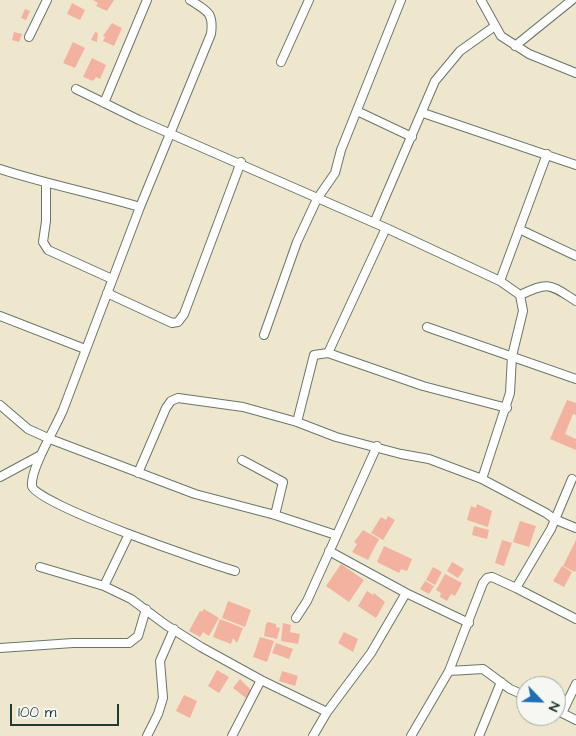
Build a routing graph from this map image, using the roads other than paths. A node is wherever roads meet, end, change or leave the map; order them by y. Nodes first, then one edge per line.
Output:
1 (47, 0) edge
2 (147, 0) edge
3 (190, 0) edge
4 (309, 0) edge
5 (401, 0) edge
6 (482, 0) edge
7 (572, 0) edge
8 (495, 26) junction
9 (29, 37) dead end
10 (515, 46) junction
11 (281, 62) dead end
12 (576, 74) edge
13 (76, 89) dead end
14 (104, 102) junction
15 (357, 110) junction
16 (423, 113) junction
17 (171, 134) junction
18 (412, 137) junction
19 (547, 154) junction
20 (241, 162) junction
21 (576, 165) edge
22 (0, 169) edge
23 (46, 184) junction
24 (318, 199) junction
25 (140, 206) junction
26 (374, 222) junction
27 (386, 228) junction
28 (519, 229) junction
29 (576, 256) edge
30 (112, 279) junction
31 (500, 281) junction
32 (107, 293) junction
33 (520, 295) junction
34 (576, 301) edge
35 (0, 316) edge
36 (427, 327) dead end
37 (264, 335) dead end
38 (85, 349) junction
39 (328, 353) junction
40 (512, 356) junction
41 (576, 379) edge
42 (0, 405) edge
43 (507, 408) junction
44 (297, 422) junction
45 (50, 440) junction
46 (376, 446) junction
47 (39, 456) junction
48 (242, 460) dead end
49 (138, 473) junction
50 (0, 477) edge
51 (482, 479) junction
52 (572, 479) dead end
53 (275, 515) junction
54 (554, 519) junction
55 (576, 528) edge
56 (129, 534) junction
57 (336, 535) junction
58 (328, 551) junction
59 (40, 567) dead end
60 (236, 571) dead end
61 (104, 586) junction
62 (516, 588) junction
63 (406, 593) junction
64 (146, 609) junction
65 (296, 618) dead end
66 (576, 619) edge
67 (469, 623) junction
68 (174, 629) junction
69 (0, 648) edge
70 (449, 671) junction
71 (261, 680) junction
72 (501, 682) junction
73 (576, 684) edge
74 (516, 690) edge
75 (566, 700) edge
76 (327, 712) junction
77 (147, 736) edge
78 (232, 736) edge
79 (313, 736) edge
80 (411, 736) edge
81 (478, 736) edge

1 - 9 street
2 - 14 street
3 - 17 street
4 - 11 street
5 - 15 street
6 - 8 street
7 - 10 street
8 - 10 street
8 - 16 street
10 - 12 street
13 - 14 street
14 - 17 street
15 - 18 street
15 - 24 street
16 - 18 street
16 - 19 street
17 - 20 street
17 - 25 street
18 - 26 street
19 - 21 street
19 - 28 street
20 - 24 street
20 - 32 street
22 - 23 street
23 - 25 street
23 - 30 street
24 - 26 street
24 - 37 street
25 - 30 street
26 - 27 street
27 - 31 street
27 - 39 street
28 - 29 street
28 - 31 street
30 - 32 street
31 - 33 street
32 - 38 street
33 - 34 street
33 - 40 street
35 - 38 street
36 - 40 street
38 - 45 street
39 - 43 street
39 - 44 street
40 - 41 street
40 - 43 street
42 - 45 street
43 - 51 street
44 - 46 street
44 - 49 street
45 - 47 street
45 - 49 street
46 - 51 street
46 - 57 street
47 - 50 street
47 - 56 street
48 - 53 street
49 - 53 street
51 - 54 street
52 - 54 street
53 - 57 street
54 - 55 street
54 - 62 street
56 - 60 street
56 - 61 street
57 - 58 street
58 - 63 street
58 - 65 street
59 - 61 street
61 - 64 street
62 - 66 street
62 - 67 street
63 - 67 street
63 - 76 street
64 - 68 street
64 - 69 street
67 - 70 street
68 - 71 street
68 - 77 street
70 - 72 street
70 - 80 street
71 - 76 street
71 - 78 street
72 - 74 street
72 - 81 street
73 - 75 street
76 - 79 street

